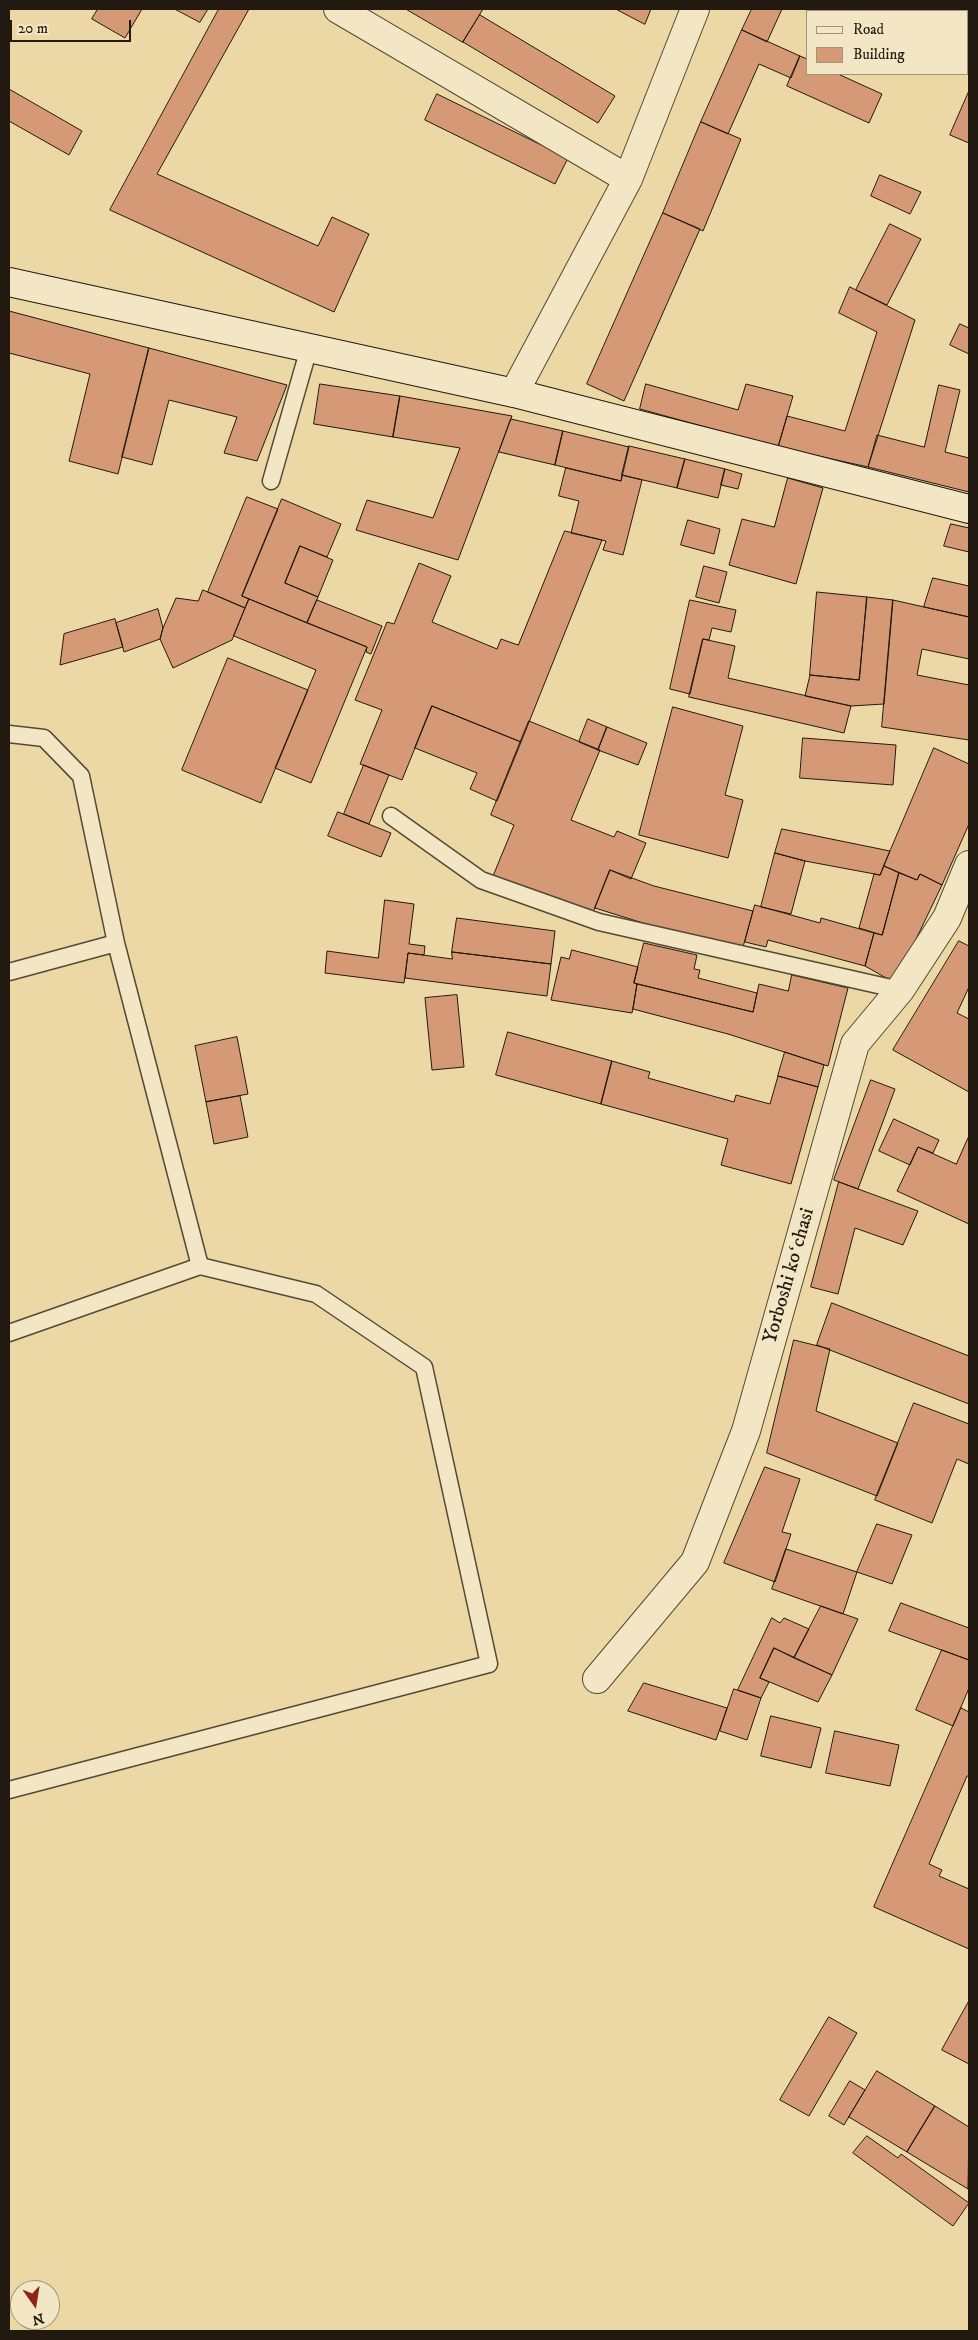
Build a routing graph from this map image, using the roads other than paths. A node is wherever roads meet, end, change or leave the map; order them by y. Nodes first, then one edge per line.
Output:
1 (338, 9) edge
2 (695, 9) edge
3 (628, 179) junction
4 (9, 282) edge
5 (309, 348) junction
6 (514, 393) junction
7 (271, 481) dead end
8 (969, 510) edge
9 (9, 734) edge
10 (391, 816) dead end
11 (969, 865) edge
12 (116, 943) junction
13 (9, 972) edge
14 (900, 990) junction
15 (200, 1266) junction
16 (9, 1333) edge
17 (597, 1679) dead end
18 (9, 1790) edge

1 - 3 street
2 - 3 street
3 - 6 street
4 - 5 street
5 - 6 street
5 - 7 lane
6 - 8 street
9 - 12 lane
10 - 14 lane
11 - 14 street, Yorboshi koʻchasi
12 - 13 lane
12 - 15 lane
14 - 17 street, Yorboshi koʻchasi
15 - 16 lane
15 - 18 lane

